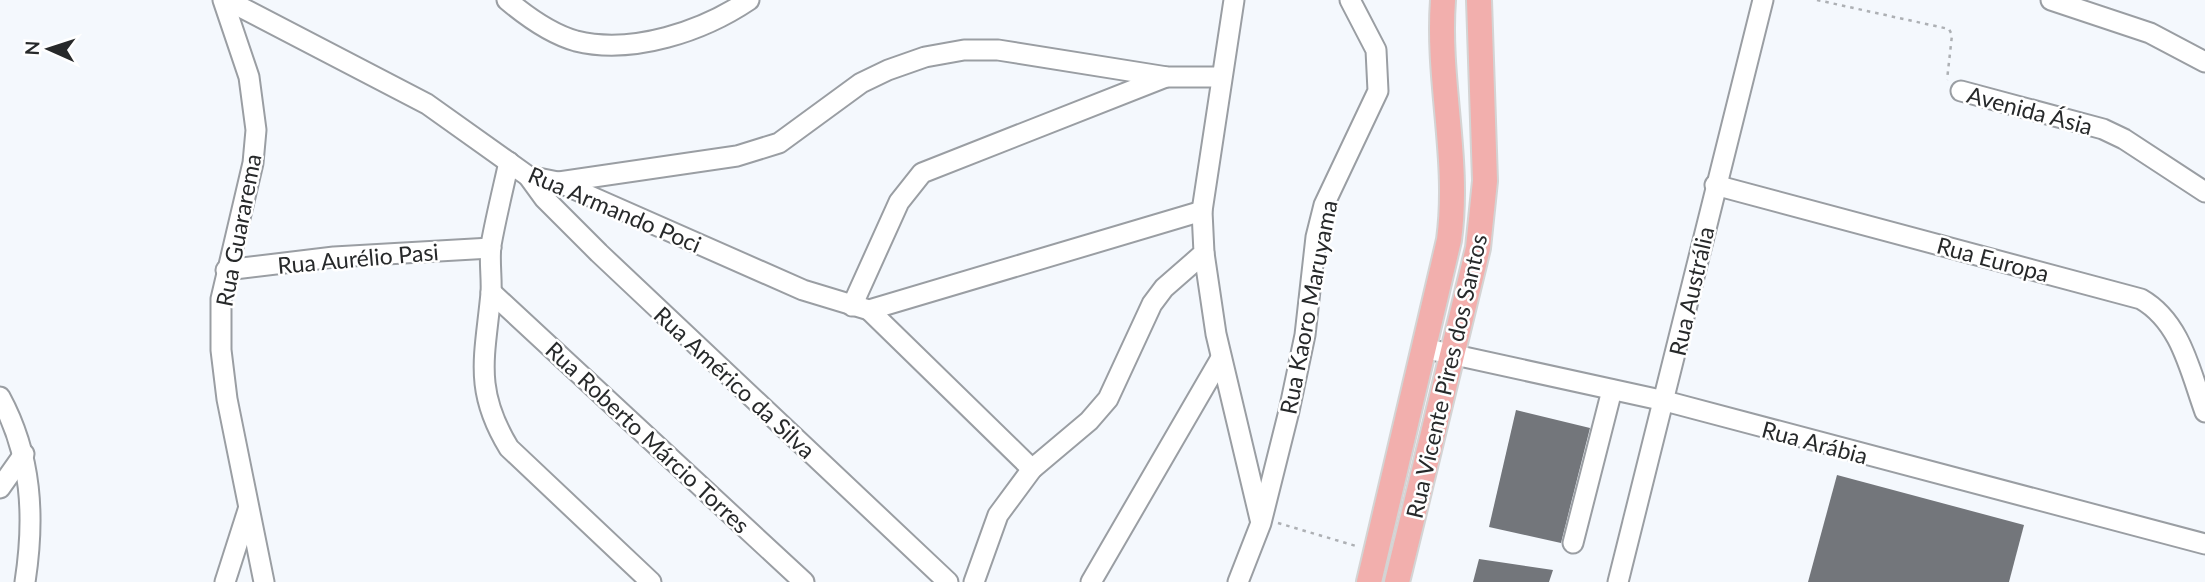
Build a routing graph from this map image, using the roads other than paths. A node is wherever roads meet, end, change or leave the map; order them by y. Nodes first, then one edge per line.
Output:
1 (225, 0) edge
2 (507, 0) edge
3 (749, 0) edge
4 (1234, 0) edge
5 (1350, 0) edge
6 (1443, 0) edge
7 (1479, 0) edge
8 (1763, 0) edge
9 (2052, 0) edge
10 (2205, 62) edge
11 (1110, 68) junction
12 (1220, 76) junction
13 (1167, 77) junction
14 (1961, 91) road end
15 (1118, 95) junction
16 (509, 162) junction
17 (528, 176) junction
18 (558, 182) junction
19 (1716, 185) junction
20 (2205, 192) edge
21 (1202, 211) junction
22 (491, 248) junction
23 (1204, 253) junction
24 (226, 270) junction
25 (491, 292) junction
26 (861, 308) junction
27 (1423, 348) junction
28 (1454, 356) junction
29 (1222, 358) junction
30 (1612, 390) junction
31 (0, 397) edge
32 (1665, 401) junction
33 (2205, 412) edge
34 (24, 454) junction
35 (1032, 469) junction
36 (0, 488) edge
37 (249, 505) junction
38 (1261, 521) junction
39 (1573, 543) dead end
40 (2205, 544) edge
41 (25, 582) edge
42 (225, 582) edge
43 (264, 582) edge
44 (651, 582) edge
45 (804, 582) edge
46 (948, 582) edge
47 (974, 582) edge
48 (1091, 582) edge
49 (1238, 582) edge
50 (1368, 582) edge
51 (1397, 582) edge
52 (1618, 582) edge

1 - 16 street, Rua Armando Poci
1 - 24 street, Rua Guararema
2 - 3 street
4 - 12 street
5 - 38 street, Rua Kaoro Maruyama
6 - 27 main road
7 - 28 main road, Rua Vicente Pires dos Santos
8 - 19 street, Rua Austrália
9 - 10 street
11 - 13 street
11 - 15 street
11 - 18 street
12 - 13 street
12 - 21 street
13 - 15 street
14 - 20 street, Avenida Ásia
15 - 26 street
16 - 17 street, Rua Armando Poci
16 - 22 street
17 - 18 street, Rua Armando Poci
17 - 46 street, Rua Américo da Silva
18 - 26 street, Rua Armando Poci
19 - 32 street, Rua Austrália
19 - 33 street, Rua Europa
21 - 23 street
21 - 26 street
22 - 24 street, Rua Aurélio Pasi
22 - 25 street
23 - 29 street
23 - 35 street
24 - 37 street, Rua Guararema
25 - 44 street
25 - 45 street, Rua Roberto Márcio Torres
26 - 35 street, Rua Armando Poci
27 - 28 street, Rua Arábia
27 - 50 main road
28 - 30 street, Rua Arábia
28 - 51 main road, Rua Vicente Pires dos Santos
29 - 38 street
29 - 48 street
30 - 32 street, Rua Arábia
30 - 39 street
31 - 34 street
32 - 40 street, Rua Arábia
32 - 52 street, Rua Austrália
34 - 36 street
34 - 41 street
35 - 47 street
37 - 42 street
37 - 43 street, Rua Guararema
38 - 49 street, Rua Kaoro Maruyama

